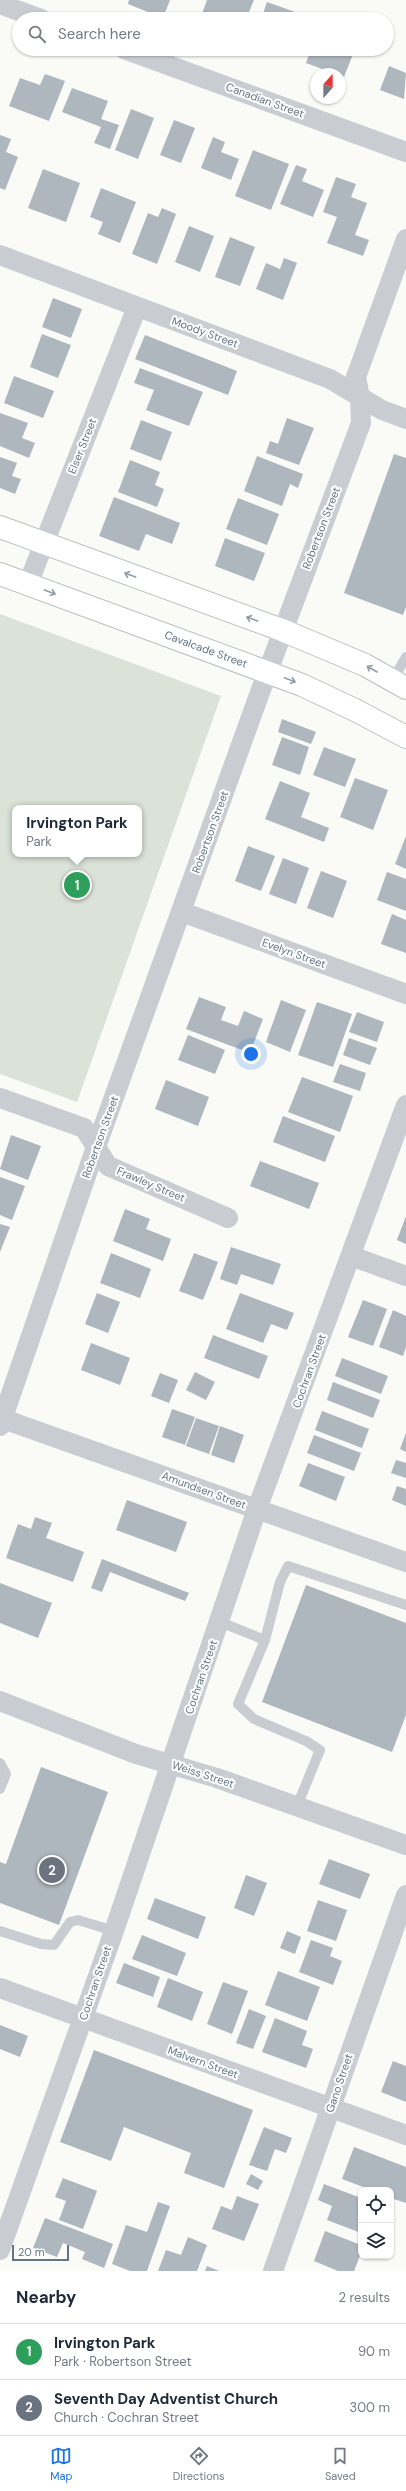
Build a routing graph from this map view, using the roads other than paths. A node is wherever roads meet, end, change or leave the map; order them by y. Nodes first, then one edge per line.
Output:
1 (0, 4) edge
2 (22, 12) edge
3 (143, 56) edge
4 (406, 152) edge
5 (406, 239) edge
6 (0, 254) edge
7 (137, 307) junction
8 (360, 397) junction
9 (406, 419) edge
10 (0, 527) edge
11 (44, 543) junction
12 (0, 574) edge
13 (28, 584) junction
14 (282, 630) junction
15 (406, 657) edge
16 (267, 672) junction
17 (399, 685) edge
18 (406, 737) edge
19 (182, 912) junction
20 (406, 994) edge
21 (0, 1098) edge
22 (406, 1105) edge
23 (96, 1147) junction
24 (228, 1218) dead end
25 (351, 1256) junction
26 (406, 1276) edge
27 (1, 1422) edge
28 (257, 1510) junction
29 (406, 1562) edge
30 (406, 1605) edge
31 (220, 1622) junction
32 (264, 1640) junction
33 (0, 1701) edge
34 (0, 1763) edge
35 (172, 1764) junction
36 (0, 1789) edge
37 (297, 1806) junction
38 (406, 1845) edge
39 (406, 1895) edge
40 (0, 1931) edge
41 (114, 1931) junction
42 (0, 1988) edge
43 (83, 2019) junction
44 (331, 2108) junction
45 (406, 2135) edge
46 (0, 2250) edge
47 (273, 2271) edge

1 - 2 street
3 - 4 street, Canadian Street
5 - 8 street, Robertson Street
6 - 7 street, Moody Street
7 - 8 street, Moody Street
7 - 11 street, Elser Street
8 - 9 street, Moody Street
8 - 14 street, Robertson Street
10 - 11 main road
11 - 13 street, Elser Street
14 -> 11 main road
12 - 13 main road, Cavalcade Street
13 -> 16 main road, Cavalcade Street
14 - 16 street, Robertson Street
17 -> 14 main road
15 - 17 lane
16 -> 18 main road, Cavalcade Street
16 - 19 street, Robertson Street
19 - 20 street, Evelyn Street
19 - 23 street, Robertson Street
21 - 23 street, Frawley Street
22 - 25 street, Cochran Street
23 - 24 street, Frawley Street
23 - 27 street, Robertson Street
25 - 26 street
25 - 28 street, Cochran Street
27 - 28 street, Amundsen Street
28 - 29 street, Amundsen Street
28 - 31 street, Cochran Street
30 - 32 lane
31 - 32 lane
31 - 35 street, Cochran Street
32 - 37 lane
33 - 35 street, Weiss Street
34 - 36 lane
35 - 37 street, Weiss Street
35 - 41 street, Cochran Street
37 - 38 street, Weiss Street
39 - 44 street, Gano Street
40 - 41 lane
41 - 43 street, Cochran Street
42 - 43 street, Malvern Street
43 - 44 street, Malvern Street
43 - 46 street, Cochran Street
44 - 45 street, Malvern Street
44 - 47 street, Gano Street

